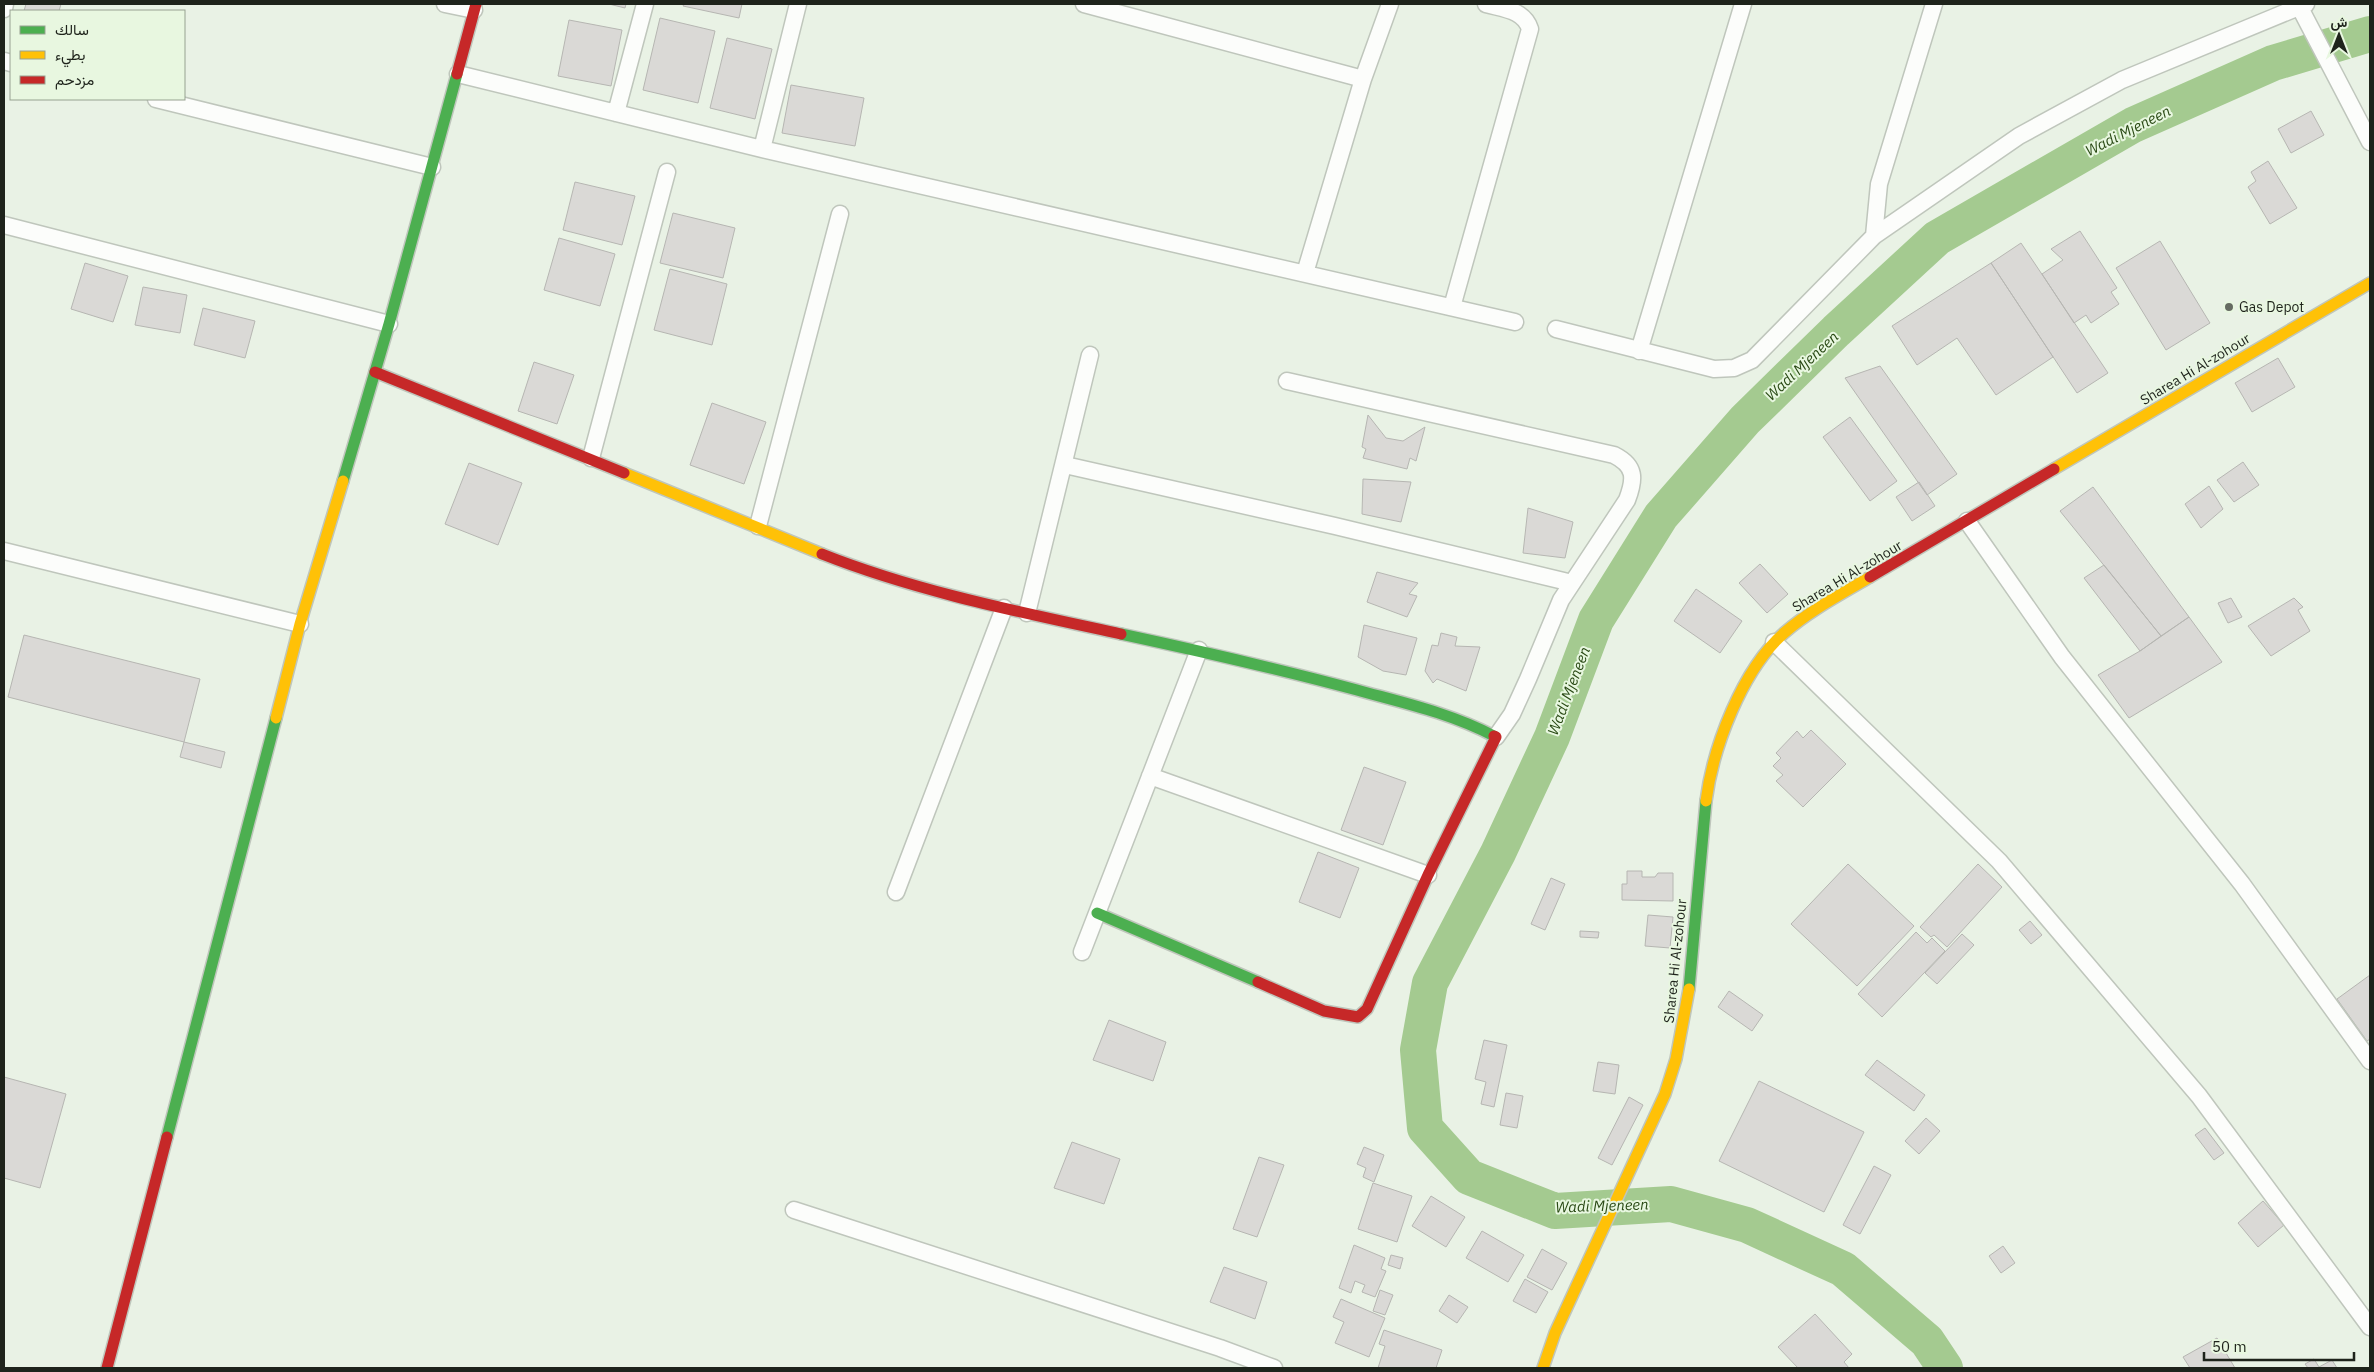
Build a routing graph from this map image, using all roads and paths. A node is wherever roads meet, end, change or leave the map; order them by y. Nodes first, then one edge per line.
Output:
1 (5, 4) edge
2 (445, 4) edge
3 (645, 4) edge
4 (798, 4) edge
5 (1088, 4) edge
6 (1390, 4) edge
7 (1486, 4) edge
8 (1743, 4) edge
9 (1934, 4) edge
10 (2302, 5) edge
11 (475, 7) edge
12 (4, 9) edge
13 (458, 74) junction
14 (1363, 79) junction
15 (160, 100) edge
16 (616, 113) junction
17 (2370, 142) edge
18 (762, 149) junction
19 (432, 166) junction
20 (667, 172) dead end
21 (840, 214) dead end
22 (4, 225) edge
23 (1874, 236) junction
24 (1305, 273) junction
25 (2370, 283) edge
26 (1452, 307) junction
27 (1515, 322) dead end
28 (389, 324) junction
29 (1556, 329) dead end
30 (1639, 351) junction
31 (1090, 355) dead end
32 (375, 372) junction
33 (1287, 381) dead end
34 (591, 458) junction
35 (1064, 465) junction
36 (1967, 521) junction
37 (758, 526) junction
38 (4, 551) edge
39 (1572, 582) junction
40 (1004, 608) junction
41 (1027, 613) junction
42 (300, 624) junction
43 (1774, 642) junction
44 (1199, 650) junction
45 (1496, 737) junction
46 (1150, 776) junction
47 (1428, 875) junction
48 (896, 892) dead end
49 (1097, 913) junction
50 (1082, 952) dead end
51 (2370, 1061) edge
52 (794, 1210) dead end
53 (2370, 1327) edge
54 (1549, 1366) edge
55 (107, 1368) edge
56 (1274, 1368) edge

1 - 12 street
2 - 11 street
3 - 16 street
4 - 18 street
5 - 14 street
6 - 14 street
7 - 26 street
8 - 30 street
9 - 23 street
10 - 17 street
10 - 23 street
11 - 13 street
13 - 16 street
13 - 19 street
14 - 24 street
15 - 19 street
16 - 18 street
18 - 24 street
19 - 28 street
20 - 34 street
21 - 37 street
22 - 28 street
23 - 30 street
24 - 26 street
25 - 36 street, Sharea Hi Al-zohour
26 - 27 street
28 - 32 street
29 - 30 street
31 - 35 street
32 - 34 street
32 - 42 street
33 - 39 street
34 - 37 street
35 - 39 street
35 - 41 street
36 - 43 street, Sharea Hi Al-zohour
36 - 51 street
37 - 40 street
38 - 42 street
39 - 45 street
40 - 41 street
40 - 48 street
41 - 44 street
42 - 55 street
43 - 53 street
43 - 54 street, Sharea Hi Al-zohour
44 - 45 street
44 - 46 street
45 - 47 street
46 - 47 street
46 - 49 street
47 - 49 street
49 - 50 street
52 - 56 street

